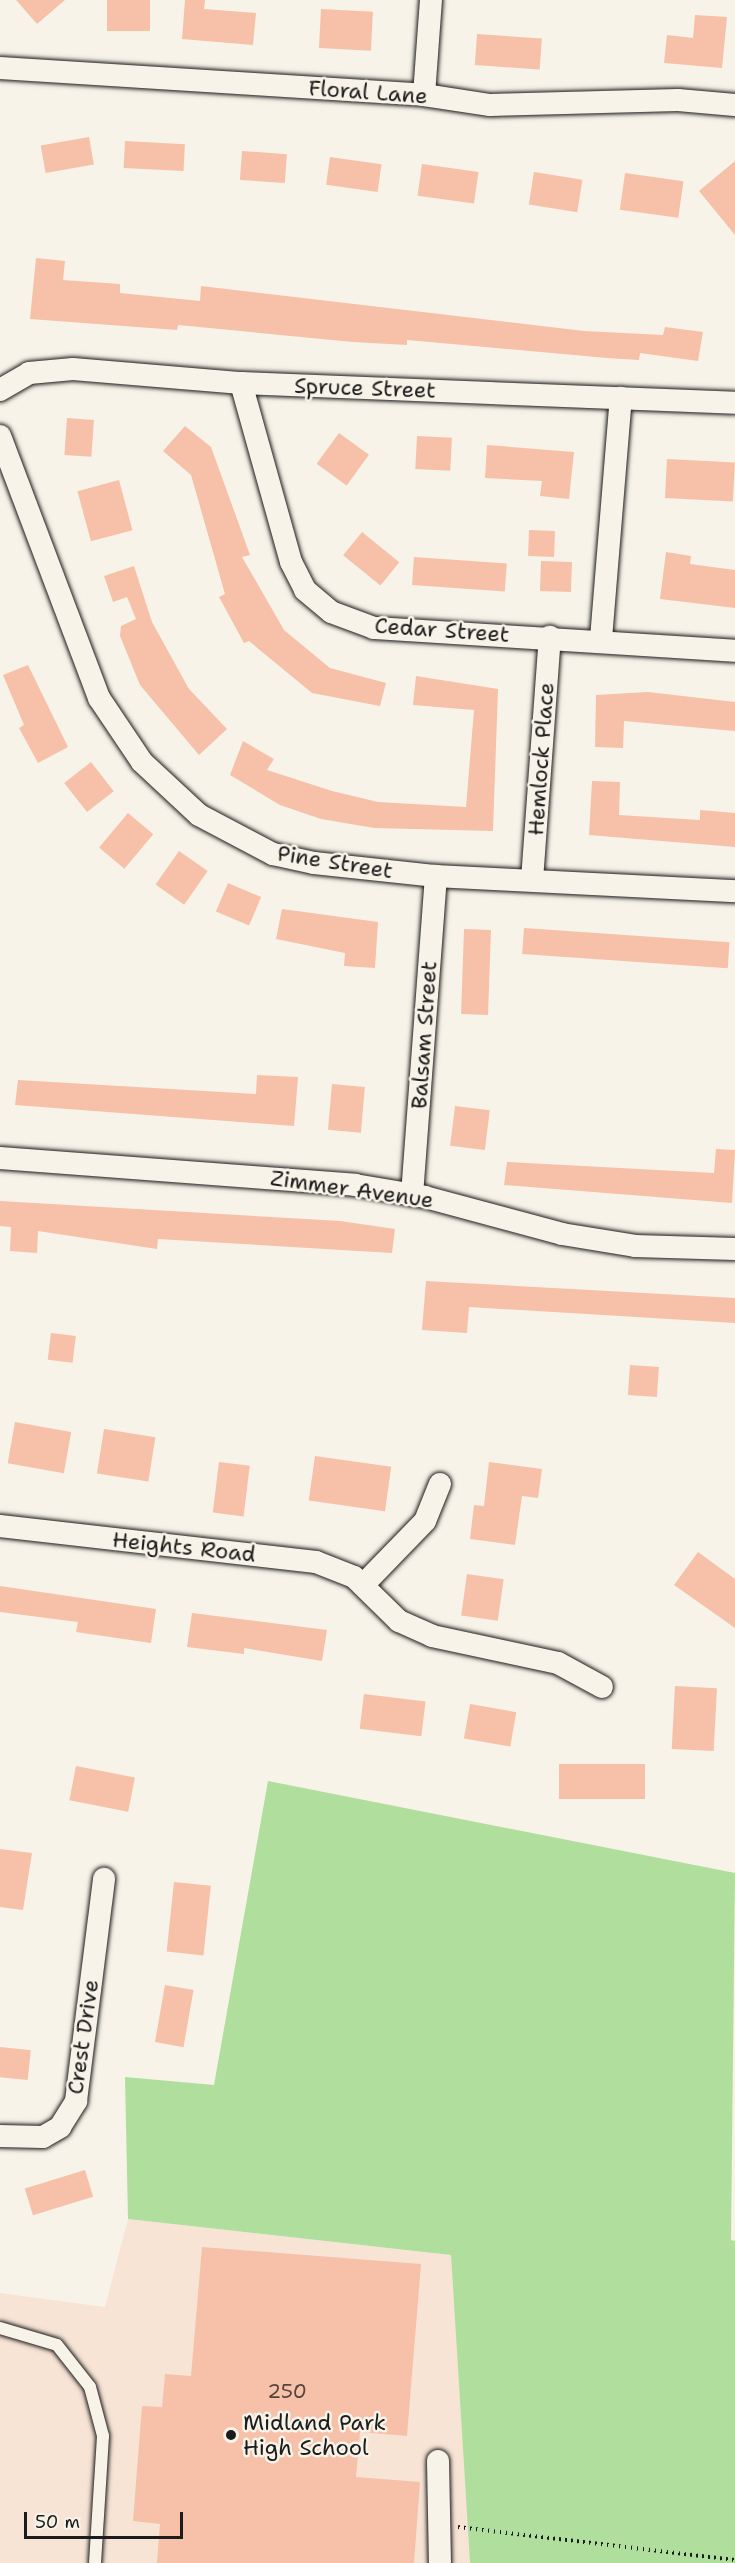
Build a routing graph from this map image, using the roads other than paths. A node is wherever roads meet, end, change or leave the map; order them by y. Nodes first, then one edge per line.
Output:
1 (431, 0) edge
2 (0, 68) edge
3 (424, 95) junction
4 (735, 105) edge
5 (241, 383) junction
6 (0, 390) edge
7 (621, 398) junction
8 (735, 403) edge
9 (0, 436) edge
10 (550, 637) junction
11 (601, 639) junction
12 (735, 651) edge
13 (436, 876) junction
14 (532, 880) junction
15 (735, 891) edge
16 (0, 1158) edge
17 (412, 1195) junction
18 (735, 1249) edge
19 (440, 1484) dead end
20 (0, 1526) edge
21 (363, 1585) junction
22 (602, 1687) dead end
23 (104, 1880) dead end
24 (0, 2136) edge
25 (0, 2328) edge
26 (438, 2461) dead end
27 (95, 2563) edge
28 (440, 2563) edge

1 - 3 street
2 - 3 street, Floral Lane
3 - 4 street, Floral Lane
5 - 6 street, Spruce Street
5 - 7 street, Spruce Street
5 - 10 street, Cedar Street
7 - 8 street, Spruce Street
7 - 11 street
9 - 13 street, Pine Street
10 - 11 street, Cedar Street
10 - 14 street, Hemlock Place
11 - 12 street, Cedar Street
13 - 14 street, Pine Street
13 - 17 street, Balsam Street
14 - 15 street, Pine Street
16 - 17 street, Zimmer Avenue
17 - 18 street, Zimmer Avenue
19 - 21 street
20 - 21 street, Heights Road
21 - 22 street, Heights Road
23 - 24 street, Crest Drive
25 - 27 lane
26 - 28 street

